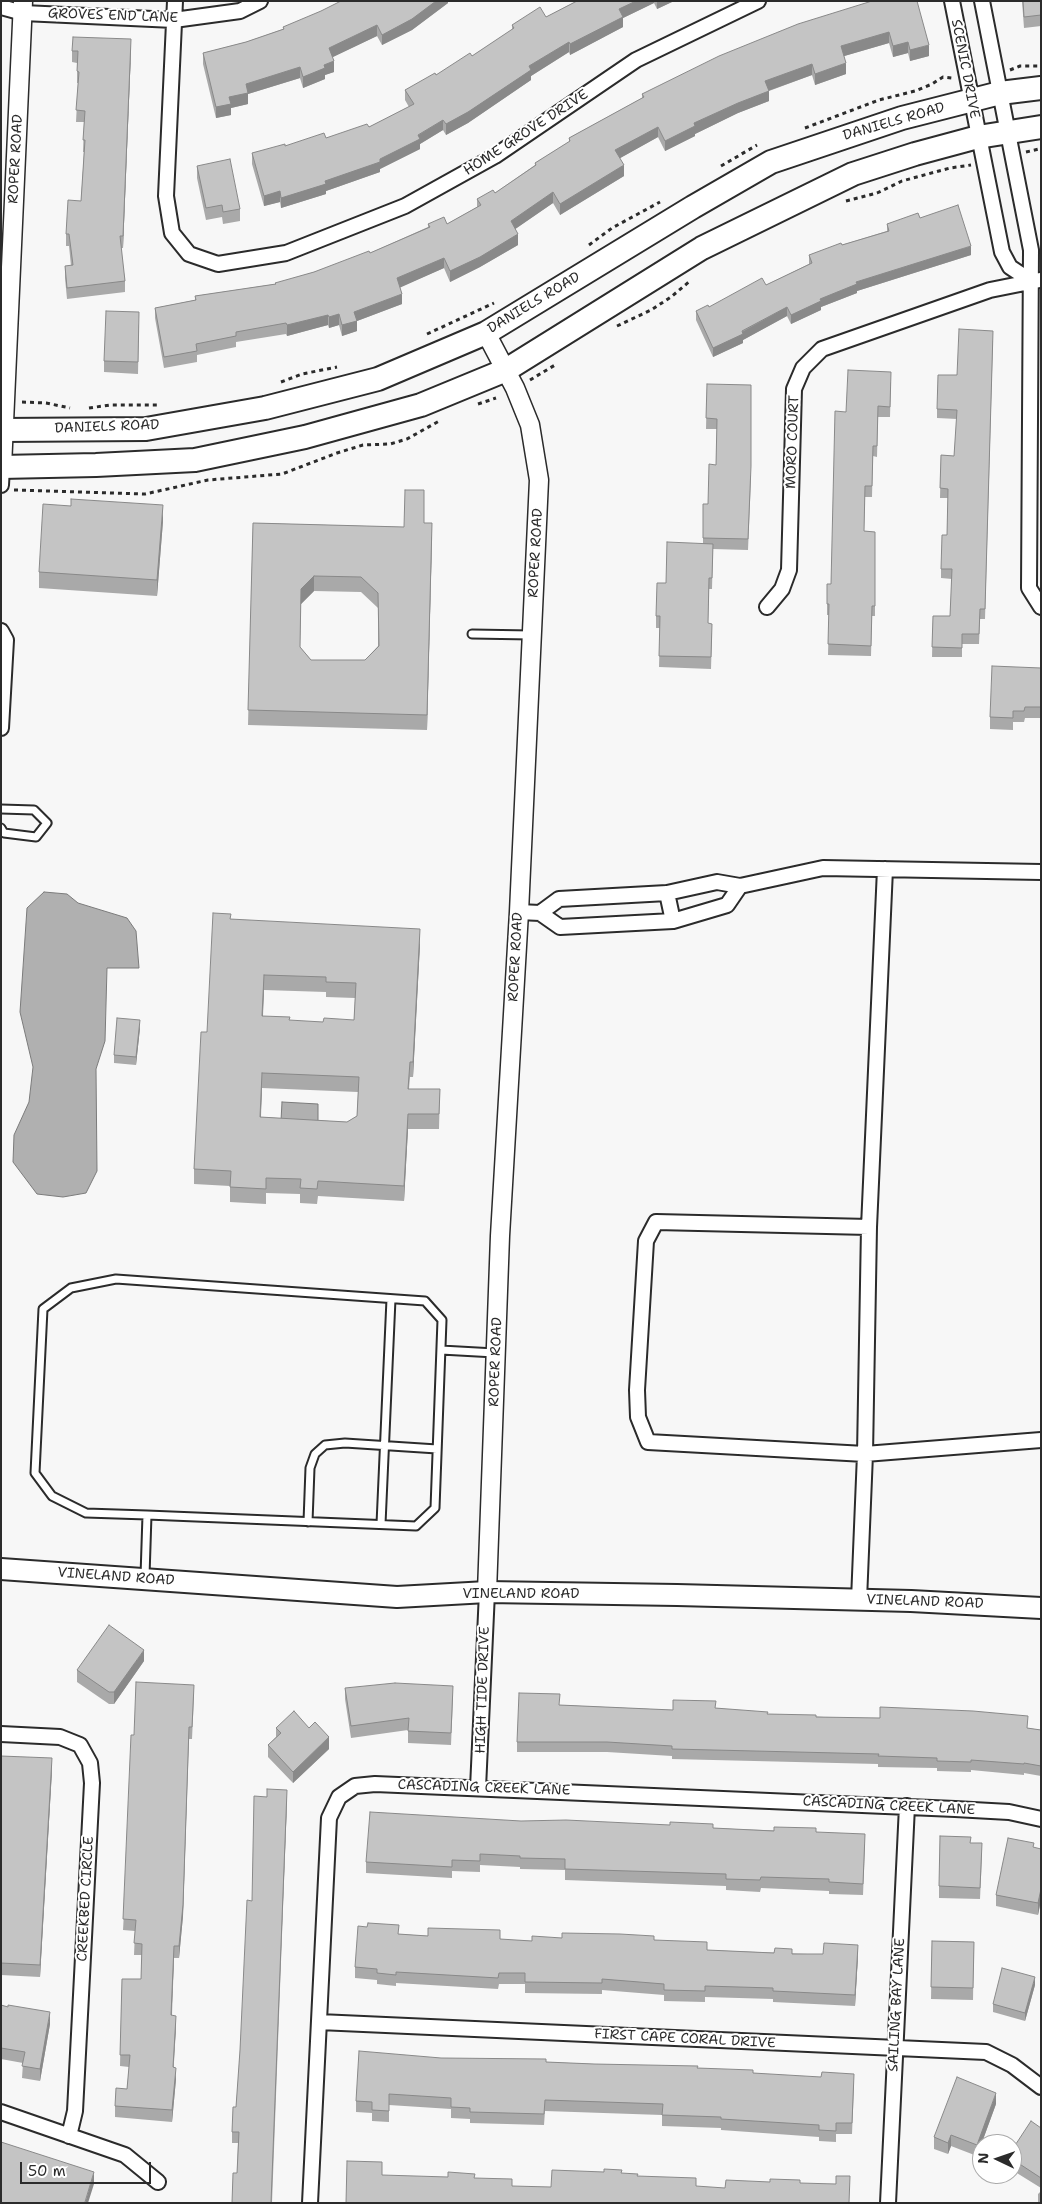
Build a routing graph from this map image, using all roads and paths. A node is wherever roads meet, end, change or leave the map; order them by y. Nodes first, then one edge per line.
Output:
1 (175, 1) edge
2 (260, 1) edge
3 (758, 1) edge
4 (952, 1) edge
5 (982, 1) edge
6 (1, 7) edge
7 (23, 7) edge
8 (1, 18) edge
9 (174, 20) junction
10 (1041, 66) edge
11 (967, 76) junction
12 (998, 83) junction
13 (1041, 88) edge
14 (971, 100) junction
15 (1041, 127) edge
16 (799, 130) dead end
17 (1007, 132) junction
18 (978, 138) junction
19 (766, 142) dead end
20 (721, 166) dead end
21 (661, 202) dead end
22 (585, 248) dead end
23 (1036, 281) edge
24 (498, 301) dead end
25 (486, 334) junction
26 (421, 337) dead end
27 (344, 366) dead end
28 (506, 370) junction
29 (273, 385) dead end
30 (5, 403) junction
31 (166, 405) dead end
32 (72, 408) dead end
33 (81, 409) dead end
34 (3, 430) edge
35 (2, 473) edge
36 (767, 607) dead end
37 (1041, 607) edge
38 (1, 631) edge
39 (472, 634) dead end
40 (532, 635) junction
41 (1, 728) edge
42 (1, 809) edge
43 (1, 828) edge
44 (885, 869) junction
45 (1041, 872) edge
46 (740, 886) junction
47 (667, 893) junction
48 (519, 912) junction
49 (540, 913) junction
50 (673, 921) junction
51 (869, 1227) junction
52 (391, 1299) junction
53 (441, 1350) junction
54 (496, 1353) junction
55 (1041, 1440) edge
56 (385, 1445) junction
57 (437, 1449) junction
58 (865, 1454) junction
59 (147, 1515) junction
60 (308, 1522) junction
61 (381, 1524) junction
62 (1, 1569) edge
63 (145, 1579) junction
64 (487, 1592) junction
65 (859, 1600) junction
66 (1041, 1608) edge
67 (1, 1734) edge
68 (478, 1788) junction
69 (907, 1806) junction
70 (1041, 1818) edge
71 (319, 2022) junction
72 (895, 2048) junction
73 (1041, 2087) edge
74 (1, 2112) edge
75 (69, 2136) junction
76 (158, 2182) dead end
77 (310, 2203) edge
78 (888, 2203) edge

1 - 9 street, HOME GROVE DRIVE
2 - 9 street, GROVES END LANE
3 - 9 street, HOME GROVE DRIVE
4 - 11 street, SCENIC DRIVE
5 - 12 street
6 - 7 street
7 - 8 street
7 - 9 street, GROVES END LANE
7 - 30 street, ROPER ROAD
10 - 12 path
11 - 14 street, SCENIC DRIVE
11 - 16 path
12 - 13 main road, DANIELS ROAD
12 - 14 main road, DANIELS ROAD
12 - 17 street
14 - 18 street, SCENIC DRIVE
14 - 25 main road, DANIELS ROAD
15 - 17 main road
17 - 18 main road
17 - 23 street
18 - 23 street, SCENIC DRIVE
18 - 28 main road
19 - 20 path
21 - 22 path
23 - 36 street, MORO COURT
23 - 37 street
24 - 26 path
25 - 28 street, ROPER ROAD
25 - 34 main road, DANIELS ROAD
27 - 29 path
28 - 35 main road
28 - 40 street, ROPER ROAD
30 - 32 path
30 - 34 street, ROPER ROAD
31 - 33 path
34 - 35 street, ROPER ROAD
38 - 41 street
39 - 40 lane
40 - 48 street, ROPER ROAD
42 - 43 lane
44 - 45 street
44 - 46 street
44 - 51 street
46 - 47 street
46 - 50 street
47 - 49 street
47 - 50 street
48 - 49 street
48 - 54 street, ROPER ROAD
49 - 50 street
51 - 58 street
51 - 58 street
52 - 53 lane
52 - 56 lane
52 - 59 lane
53 - 54 lane
53 - 57 lane
54 - 64 street, ROPER ROAD
55 - 58 street
56 - 57 lane
56 - 60 lane
56 - 61 lane
57 - 61 lane
58 - 65 street
59 - 60 lane
59 - 63 lane
60 - 61 lane
62 - 63 main road, VINELAND ROAD
63 - 64 main road, VINELAND ROAD
64 - 65 main road, VINELAND ROAD
64 - 68 street, HIGH TIDE DRIVE
65 - 66 main road, VINELAND ROAD
67 - 75 street, CREEKBED CIRCLE
68 - 69 street, CASCADING CREEK LANE
68 - 71 street, CASCADING CREEK LANE
69 - 70 street, CASCADING CREEK LANE
69 - 72 street, SAILING BAY LANE
71 - 72 street, FIRST CAPE CORAL DRIVE
71 - 77 street, CASCADING CREEK LANE
72 - 73 street, FIRST CAPE CORAL DRIVE
72 - 78 street, SAILING BAY LANE
74 - 75 street
75 - 76 street

